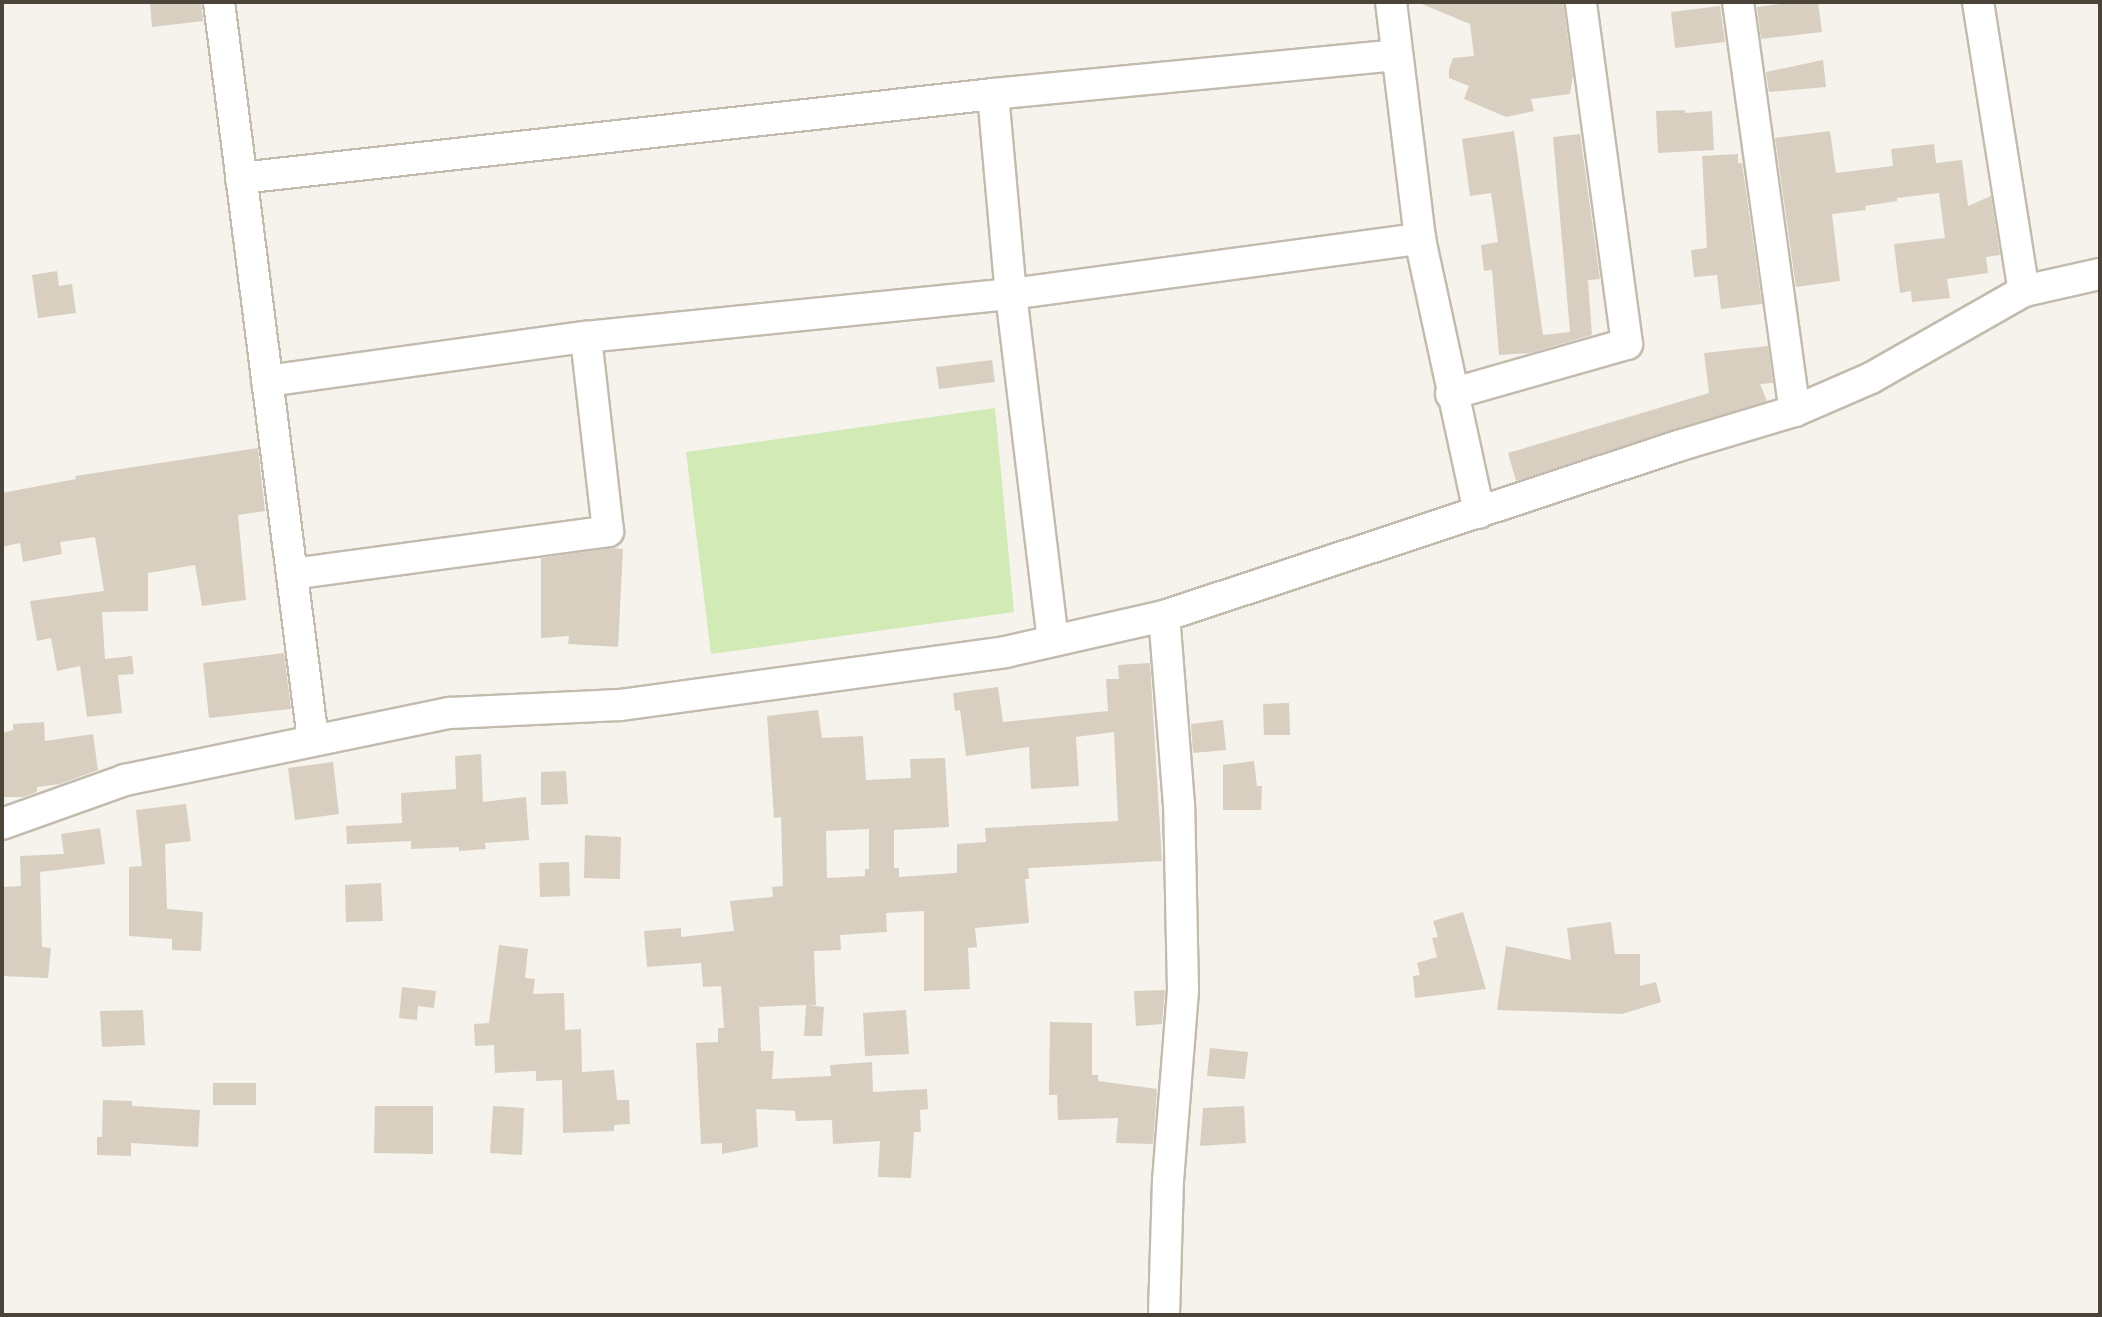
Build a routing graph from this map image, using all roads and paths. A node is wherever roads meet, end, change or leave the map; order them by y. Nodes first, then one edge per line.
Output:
1 (219, 2) edge
2 (1391, 2) edge
3 (1581, 2) edge
4 (1738, 2) edge
5 (1978, 2) edge
6 (1397, 55) junction
7 (993, 94) junction
8 (241, 178) junction
9 (1420, 239) junction
10 (2100, 274) edge
11 (2024, 291) junction
12 (1011, 294) junction
13 (586, 337) junction
14 (267, 381) junction
15 (1451, 394) junction
16 (1795, 411) junction
17 (1479, 513) junction
18 (292, 574) junction
19 (1164, 616) junction
20 (1053, 639) junction
21 (313, 740) junction
22 (2, 824) edge
23 (1164, 1315) edge

1 - 8 street
2 - 6 street
3 - 15 street
4 - 16 street
5 - 11 street
6 - 7 street
6 - 9 street
7 - 8 street
7 - 12 street
8 - 14 street
9 - 12 street
9 - 15 street
10 - 11 street
11 - 16 street
12 - 13 street
12 - 20 street
13 - 14 street
13 - 18 street
14 - 18 street
15 - 17 street
16 - 17 street
17 - 19 street
18 - 21 street
19 - 20 street
19 - 23 street
20 - 21 street
21 - 22 street

